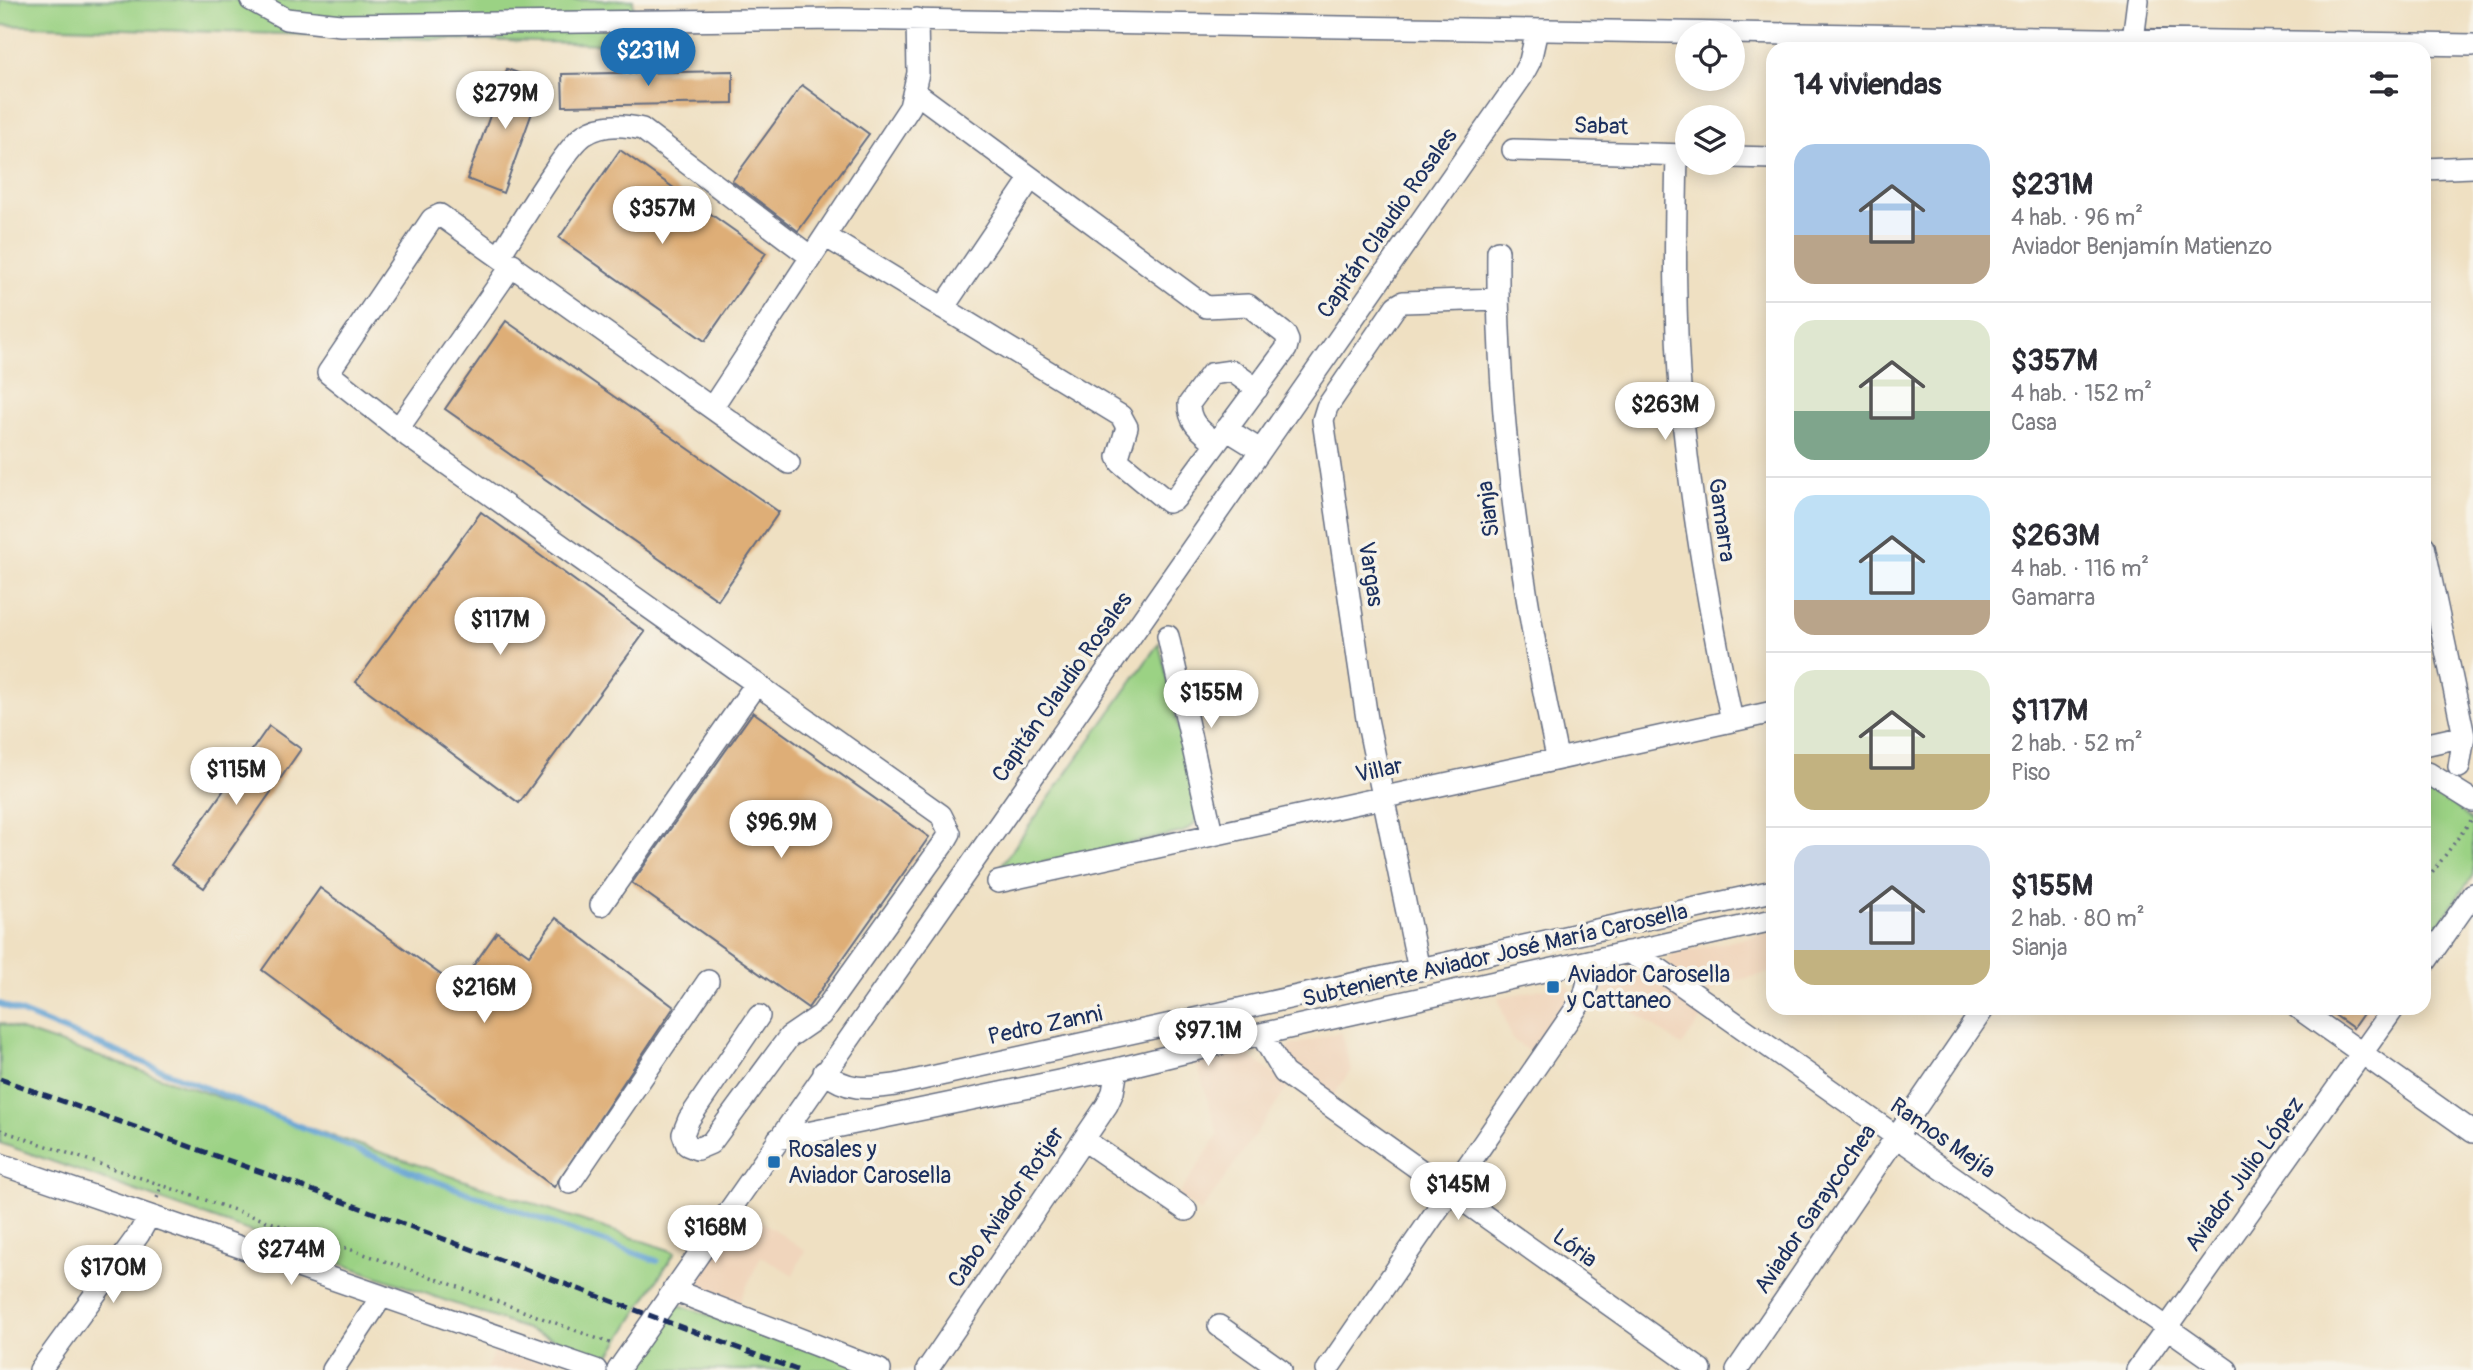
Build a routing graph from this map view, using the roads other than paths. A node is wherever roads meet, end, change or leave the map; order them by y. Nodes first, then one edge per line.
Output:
1 (251, 0) edge
2 (2138, 0) edge
3 (743, 9) edge
4 (917, 19) junction
5 (1537, 30) junction
6 (1675, 32) edge
7 (1745, 33) edge
8 (2133, 40) junction
9 (2303, 42) edge
10 (2431, 44) edge
11 (2473, 44) edge
12 (915, 92) junction
13 (1513, 149) dead end
14 (1675, 155) edge
15 (1745, 157) edge
16 (1766, 158) edge
17 (2473, 167) edge
18 (2431, 169) edge
19 (1680, 175) edge
20 (1031, 178) junction
21 (825, 236) junction
22 (1498, 251) dead end
23 (811, 257) junction
24 (507, 260) junction
25 (1498, 299) junction
26 (943, 308) junction
27 (1252, 394) junction
28 (713, 406) junction
29 (1280, 422) junction
30 (398, 429) junction
31 (1221, 436) junction
32 (1260, 450) junction
33 (789, 463) dead end
34 (2431, 584) edge
35 (1168, 636) dead end
36 (757, 684) junction
37 (1766, 714) edge
38 (1732, 721) junction
39 (2464, 736) junction
40 (2431, 743) edge
41 (1557, 757) junction
42 (2466, 765) edge
43 (2431, 772) edge
44 (2431, 776) edge
45 (1381, 797) junction
46 (2473, 801) edge
47 (1212, 832) junction
48 (998, 882) dead end
49 (1766, 893) edge
50 (2473, 894) edge
51 (601, 905) dead end
52 (1766, 922) edge
53 (1627, 952) junction
54 (2431, 954) edge
55 (1592, 962) junction
56 (1419, 970) junction
57 (708, 981) dead end
58 (1979, 1015) edge
59 (2308, 1015) edge
60 (2389, 1015) edge
61 (759, 1016) dead end
62 (1261, 1034) junction
63 (2362, 1054) junction
64 (1117, 1069) junction
65 (824, 1072) junction
66 (2473, 1132) edge
67 (1896, 1137) junction
68 (778, 1139) junction
69 (1083, 1140) junction
70 (0, 1164) edge
71 (570, 1183) dead end
72 (1451, 1192) junction
73 (1186, 1210) dead end
74 (149, 1216) junction
75 (673, 1290) junction
76 (382, 1296) junction
77 (1219, 1326) dead end
78 (2167, 1327) junction
79 (40, 1370) edge
80 (333, 1370) edge
81 (596, 1370) edge
82 (618, 1370) edge
83 (880, 1370) edge
84 (927, 1370) edge
85 (1281, 1370) edge
86 (1327, 1370) edge
87 (1701, 1370) edge
88 (1737, 1370) edge
89 (2137, 1370) edge
90 (2227, 1370) edge

1 - 3 street
2 - 8 street
3 - 4 street
4 - 5 street
4 - 12 street
5 - 6 street
5 - 29 street, Capitán Claudio Rosales
7 - 8 street
8 - 9 street
10 - 11 street
12 - 20 street
12 - 21 street
13 - 14 street, Sabat
15 - 16 street
17 - 18 street
19 - 38 street, Gamarra
20 - 26 street
20 - 27 street
21 - 23 street
21 - 26 street
22 - 25 street, Sianja
23 - 24 street
23 - 28 street
24 - 28 street
24 - 30 street
24 - 30 street
25 - 41 street, Sianja
25 - 45 street, Vargas
26 - 31 street
27 - 29 street
27 - 31 street
27 - 31 street
28 - 33 street
29 - 32 street, Capitán Claudio Rosales
30 - 36 street
31 - 32 street
32 - 65 street, Capitán Claudio Rosales
34 - 39 street
35 - 47 street
36 - 51 street
36 - 61 street
37 - 38 street, Villar
38 - 41 street, Villar
39 - 40 street
39 - 42 street
41 - 45 street, Villar
42 - 43 street
44 - 46 street
45 - 47 street, Villar
45 - 56 street, Vargas
47 - 48 street, Villar
49 - 56 street, Pedro Zanni
50 - 54 street
52 - 53 street, Subteniente Aviador José María Carosella
53 - 55 street, Subteniente Aviador José María Carosella
53 - 67 street, Ramos Mejía
55 - 62 street, Subteniente Aviador José María Carosella
55 - 72 street
56 - 65 street, Pedro Zanni
57 - 71 street
58 - 67 street, Aviador Garaycochea
59 - 63 street
60 - 63 street, Aviador Julio López
62 - 64 street, Subteniente Aviador José María Carosella
62 - 72 street, Lória
63 - 66 street
63 - 78 street, Aviador Julio López
64 - 68 street, Subteniente Aviador José María Carosella
64 - 69 street, Cabo Aviador Rotjer
65 - 68 street, Capitán Claudio Rosales
67 - 78 street, Ramos Mejía
67 - 88 street, Aviador Garaycochea
68 - 75 street, Capitán Claudio Rosales
69 - 73 street
69 - 84 street, Cabo Aviador Rotjer
70 - 74 street
72 - 86 street
72 - 87 street, Lória
74 - 76 street
74 - 79 street
75 - 82 street, Capitán Claudio Rosales
75 - 83 street
76 - 80 street
76 - 81 street
77 - 85 street
78 - 89 street, Aviador Julio López
78 - 90 street, Ramos Mejía

